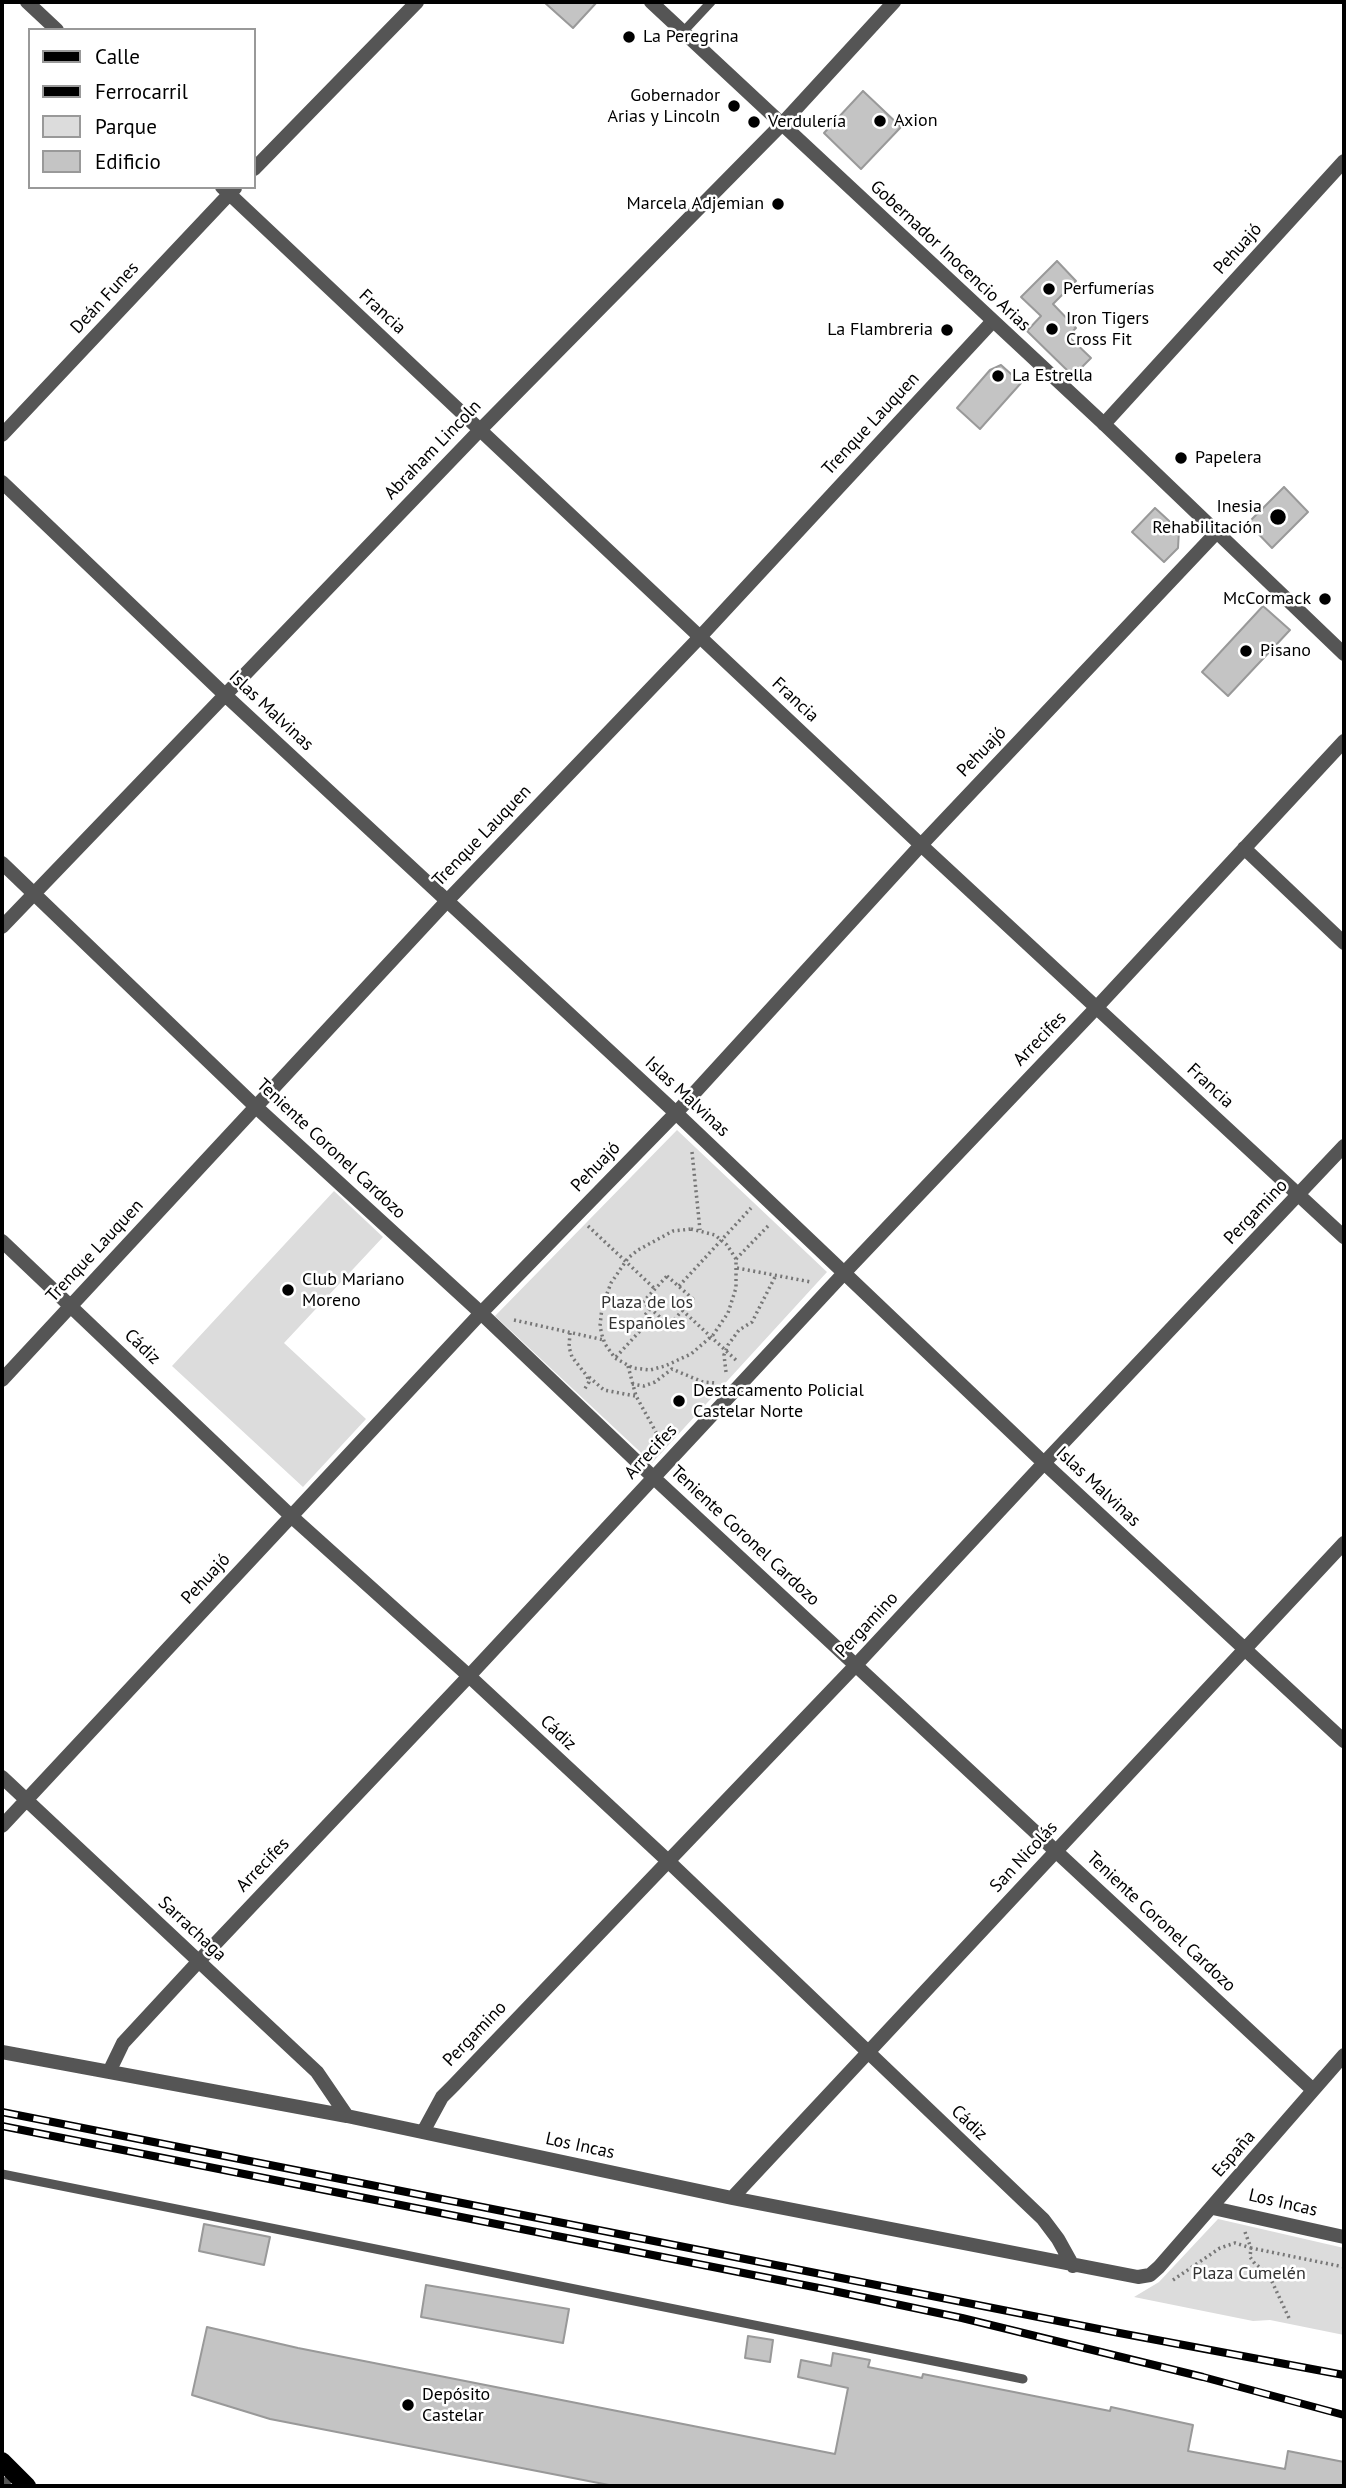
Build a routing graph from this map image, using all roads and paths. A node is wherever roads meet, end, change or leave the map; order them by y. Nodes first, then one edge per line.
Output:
1 (27, 2) edge
2 (417, 2) edge
3 (651, 2) edge
4 (711, 2) edge
5 (894, 2) edge
6 (55, 28) edge
7 (683, 32) junction
8 (781, 125) junction
9 (1344, 161) edge
10 (256, 167) edge
11 (229, 190) edge
12 (992, 322) junction
13 (1104, 424) junction
14 (480, 430) junction
15 (2, 435) edge
16 (2, 482) edge
17 (1216, 533) junction
18 (700, 637) junction
19 (1344, 654) edge
20 (224, 694) junction
21 (1344, 741) edge
22 (921, 845) junction
23 (1244, 848) junction
24 (2, 863) edge
25 (34, 893) junction
26 (447, 901) junction
27 (2, 927) edge
28 (1344, 943) edge
29 (1097, 1007) junction
30 (255, 1106) junction
31 (676, 1112) junction
32 (690, 1125) junction
33 (1344, 1146) edge
34 (763, 1194) junction
35 (1298, 1195) junction
36 (782, 1212) junction
37 (577, 1215) junction
38 (700, 1230) junction
39 (1344, 1237) edge
40 (722, 1239) junction
41 (2, 1241) edge
42 (736, 1259) junction
43 (626, 1261) junction
44 (737, 1268) junction
45 (845, 1272) junction
46 (776, 1275) junction
47 (678, 1286) junction
48 (832, 1286) junction
49 (655, 1289) junction
50 (71, 1306) junction
51 (650, 1309) junction
52 (682, 1310) junction
53 (481, 1313) junction
54 (650, 1320) junction
55 (663, 1320) junction
56 (570, 1332) junction
57 (711, 1337) junction
58 (604, 1340) junction
59 (726, 1351) junction
60 (615, 1358) junction
61 (628, 1366) junction
62 (751, 1374) junction
63 (587, 1376) junction
64 (724, 1376) dead end
65 (2, 1380) edge
66 (719, 1381) dead end
67 (632, 1384) junction
68 (636, 1396) junction
69 (572, 1401) junction
70 (673, 1456) junction
71 (1044, 1463) junction
72 (653, 1477) junction
73 (291, 1516) junction
74 (1344, 1543) edge
75 (1245, 1648) junction
76 (856, 1665) junction
77 (469, 1676) junction
78 (1344, 1741) edge
79 (2, 1777) edge
80 (26, 1800) junction
81 (2, 1826) edge
82 (1056, 1852) junction
83 (668, 1861) junction
84 (198, 1962) junction
85 (2, 2052) edge
86 (867, 2053) junction
87 (1344, 2054) edge
88 (109, 2072) junction
89 (1313, 2090) junction
90 (347, 2116) junction
91 (423, 2132) junction
92 (2, 2174) edge
93 (732, 2198) junction
94 (1213, 2207) junction
95 (1238, 2213) junction
96 (1344, 2237) edge
97 (1251, 2248) junction
98 (1073, 2266) junction
99 (1344, 2267) edge
100 (1150, 2275) joint
101 (1170, 2282) dead end
102 (1289, 2318) dead end
103 (1023, 2379) dead end

1 - 6 street
2 - 10 street
3 - 7 street, Gobernador Inocencio Arias
4 - 7 lane
5 - 8 street, Abraham Lincoln
7 - 8 street, Gobernador Inocencio Arias
8 - 12 street, Gobernador Inocencio Arias
8 - 14 street, Abraham Lincoln
9 - 13 street, Pehuajó
11 - 14 street, Francia
11 - 15 street, Deán Funes
12 - 13 street, Gobernador Inocencio Arias
12 - 18 street, Trenque Lauquen
13 - 17 street, Gobernador Inocencio Arias
14 - 18 street, Francia
14 - 20 street, Abraham Lincoln
16 - 20 street, Islas Malvinas
17 - 19 street, Gobernador Inocencio Arias
17 - 22 street, Pehuajó
18 - 22 street, Francia
18 - 26 street, Trenque Lauquen
20 - 25 street, Abraham Lincoln
20 - 26 street, Islas Malvinas
21 - 23 street, Arrecifes
22 - 29 street, Francia
22 - 31 street, Pehuajó
23 - 28 street
23 - 29 street, Arrecifes
24 - 25 street, Teniente Coronel Cardozo
25 - 27 street, Abraham Lincoln
25 - 30 street, Teniente Coronel Cardozo
26 - 30 street, Trenque Lauquen
26 - 31 street, Islas Malvinas
29 - 35 street, Francia
29 - 45 street, Arrecifes
30 - 50 street, Trenque Lauquen
30 - 53 street, Teniente Coronel Cardozo
31 - 32 street, Islas Malvinas
31 - 37 street, Pehuajó
32 - 34 street, Islas Malvinas
32 - 38 path
33 - 35 street, Pergamino
34 - 36 street, Islas Malvinas
34 - 40 path
35 - 39 street, Francia
35 - 71 street, Pergamino
36 - 42 path
36 - 45 street, Islas Malvinas
37 - 43 path
37 - 53 street, Pehuajó
38 - 40 path
38 - 43 path
40 - 42 path
40 - 47 path
41 - 50 street, Cádiz
42 - 44 path
43 - 49 path
43 - 58 path
44 - 46 path
44 - 57 path
45 - 48 street, Arrecifes
45 - 71 street, Islas Malvinas
46 - 48 path
46 - 59 path
47 - 49 path
47 - 52 path
48 - 62 street, Arrecifes
49 - 51 path
50 - 65 street, Trenque Lauquen
50 - 73 street, Cádiz
51 - 54 path
51 - 55 path
52 - 55 path
52 - 57 path
53 - 56 path
53 - 69 street, Teniente Coronel Cardozo
53 - 73 street, Pehuajó
54 - 55 path
54 - 60 path
56 - 58 path
56 - 63 path
57 - 59 path
57 - 61 path
58 - 60 path
59 - 62 path
59 - 64 path
60 - 61 path
61 - 67 path
62 - 70 street, Arrecifes
63 - 68 path
63 - 69 path
66 - 67 path
67 - 68 path
68 - 70 path
69 - 72 street, Teniente Coronel Cardozo
70 - 72 street, Arrecifes
71 - 75 street, Islas Malvinas
71 - 76 street, Pergamino
72 - 76 street, Teniente Coronel Cardozo
72 - 77 street, Arrecifes
73 - 77 street, Cádiz
73 - 80 street, Pehuajó
74 - 75 street, San Nicolás
75 - 78 street, Islas Malvinas
75 - 82 street, San Nicolás
76 - 82 street, Teniente Coronel Cardozo
76 - 83 street, Pergamino
77 - 83 street, Cádiz
77 - 84 street, Arrecifes
79 - 80 street, Sarrachaga
80 - 81 street, Pehuajó
80 - 84 street, Sarrachaga
82 - 86 street, San Nicolás
82 - 89 street, Teniente Coronel Cardozo
83 - 86 street, Cádiz
83 - 91 street, Pergamino
84 - 88 street, Arrecifes
84 - 90 street, Sarrachaga
85 - 88 street, Los Incas
86 - 93 street, San Nicolás
86 - 98 street, Cádiz
87 - 89 street, España
88 - 90 street, Los Incas
89 - 94 street, España
90 - 91 street, Los Incas
91 - 93 street, Los Incas
92 - 103 lane
93 - 98 street, Los Incas
94 - 95 street, Los Incas
94 - 100 street, España
95 - 96 street, Los Incas
95 - 97 path
97 - 99 path
97 - 101 path
97 - 102 path
98 - 100 street, Los Incas

